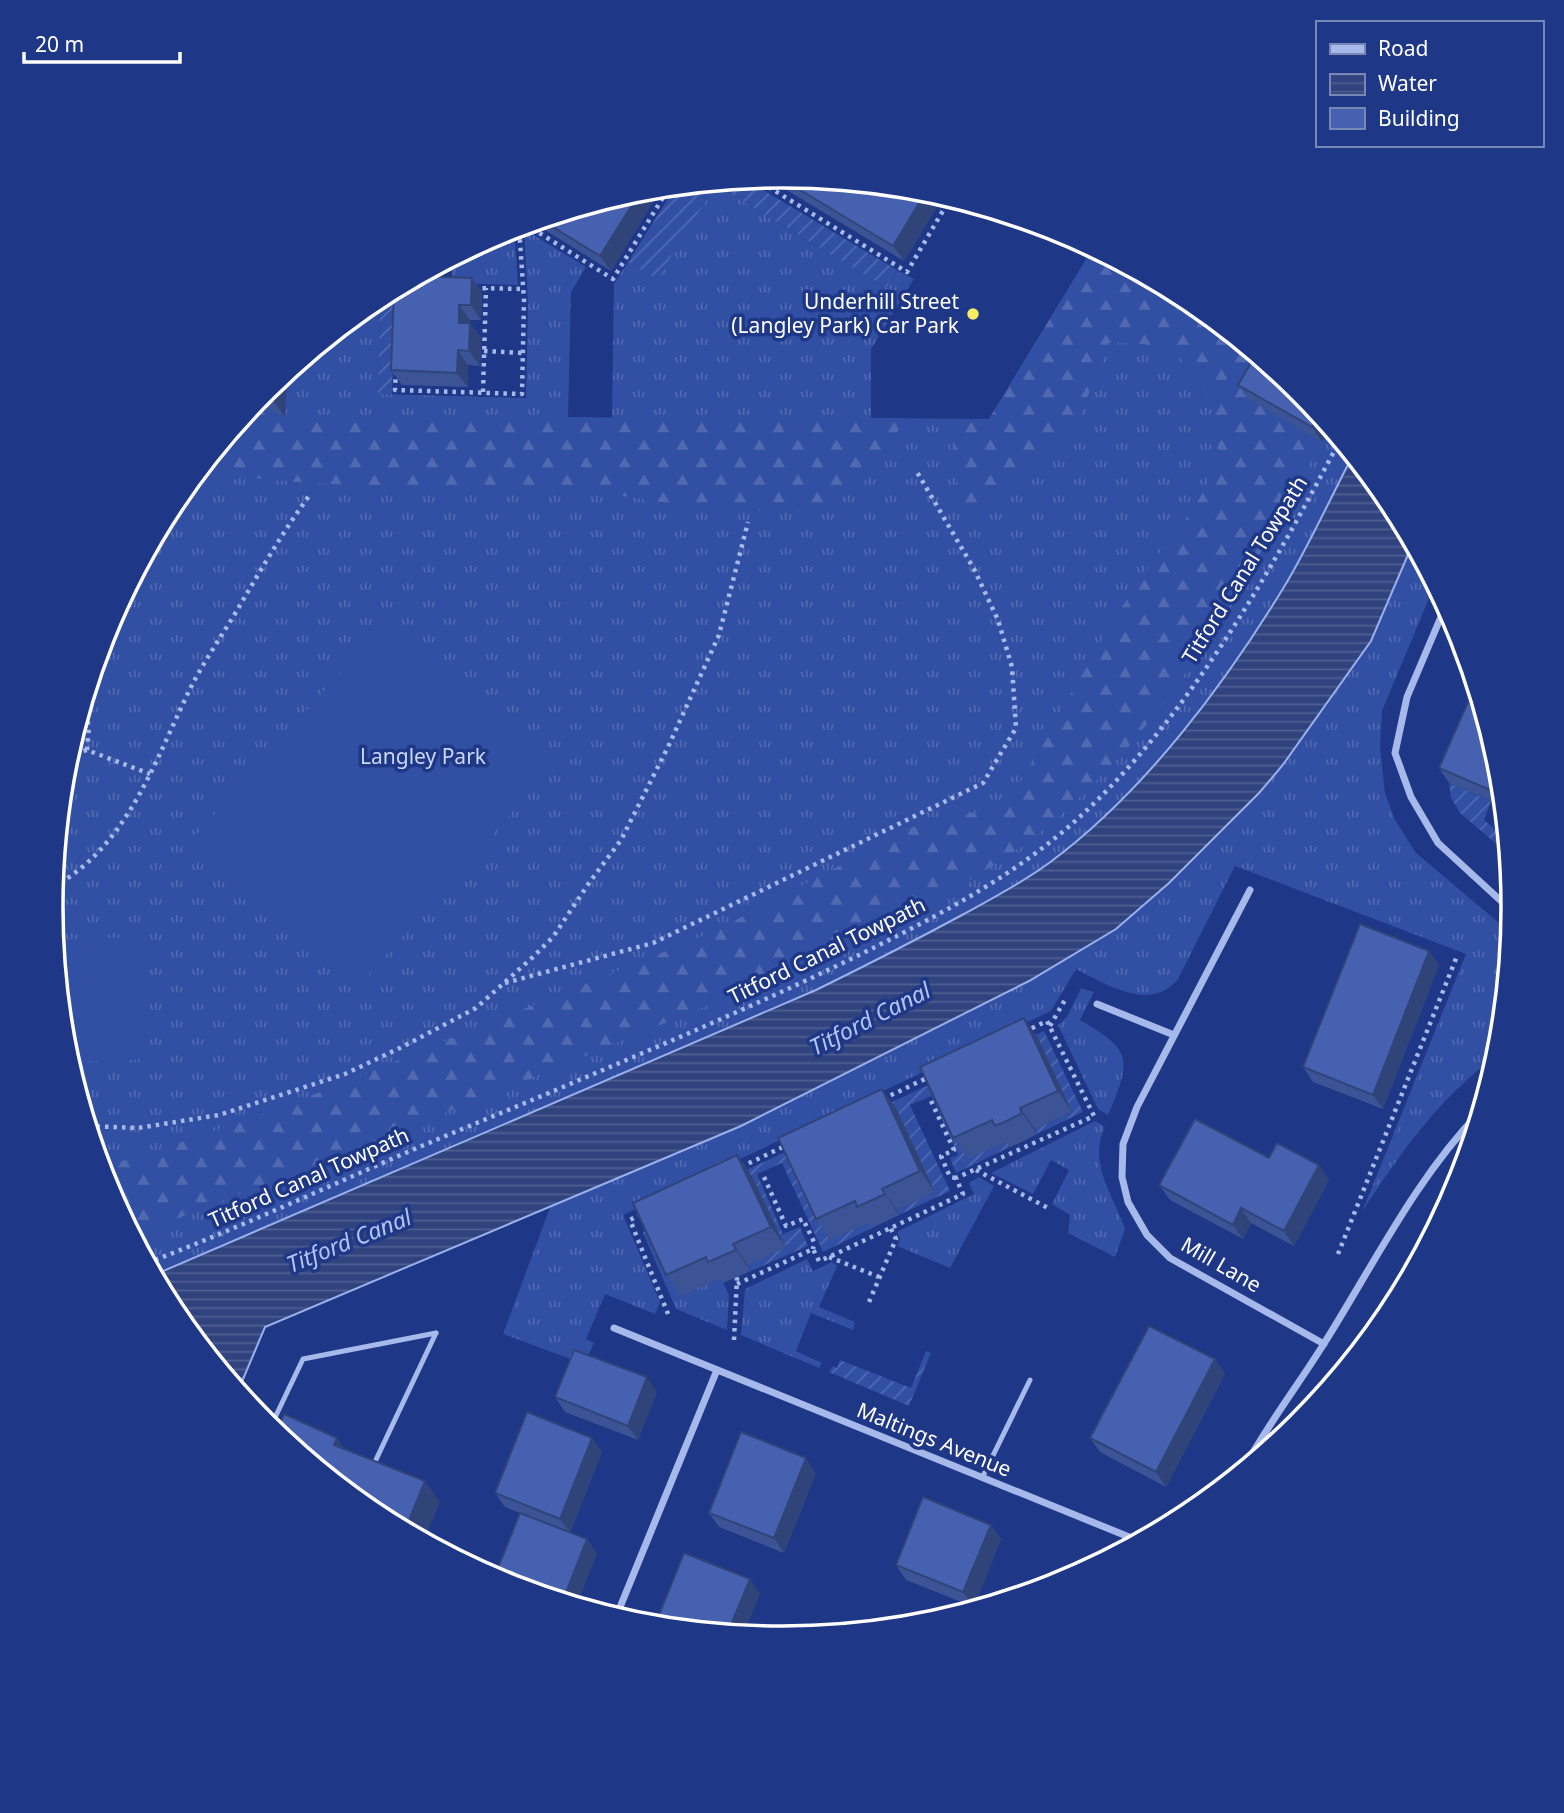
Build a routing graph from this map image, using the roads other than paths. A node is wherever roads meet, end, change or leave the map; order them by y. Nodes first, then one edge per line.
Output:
1 (1440, 618) edge
2 (1250, 890) dead end
3 (1501, 901) edge
4 (1097, 1004) dead end
5 (1174, 1035) junction
6 (1467, 1125) edge
7 (614, 1328) dead end
8 (1324, 1344) junction
9 (717, 1370) junction
10 (1030, 1380) dead end
11 (276, 1416) edge
12 (1260, 1443) edge
13 (369, 1475) edge
14 (982, 1478) junction
15 (1127, 1536) edge
16 (621, 1607) edge

1 - 3 street
2 - 5 street, Mill Lane
4 - 5 street
5 - 8 street, Mill Lane
6 - 8 street
7 - 9 street, Maltings Avenue
8 - 12 street
9 - 14 street, Maltings Avenue
9 - 16 street
10 - 14 lane
11 - 13 lane
14 - 15 street, Maltings Avenue

